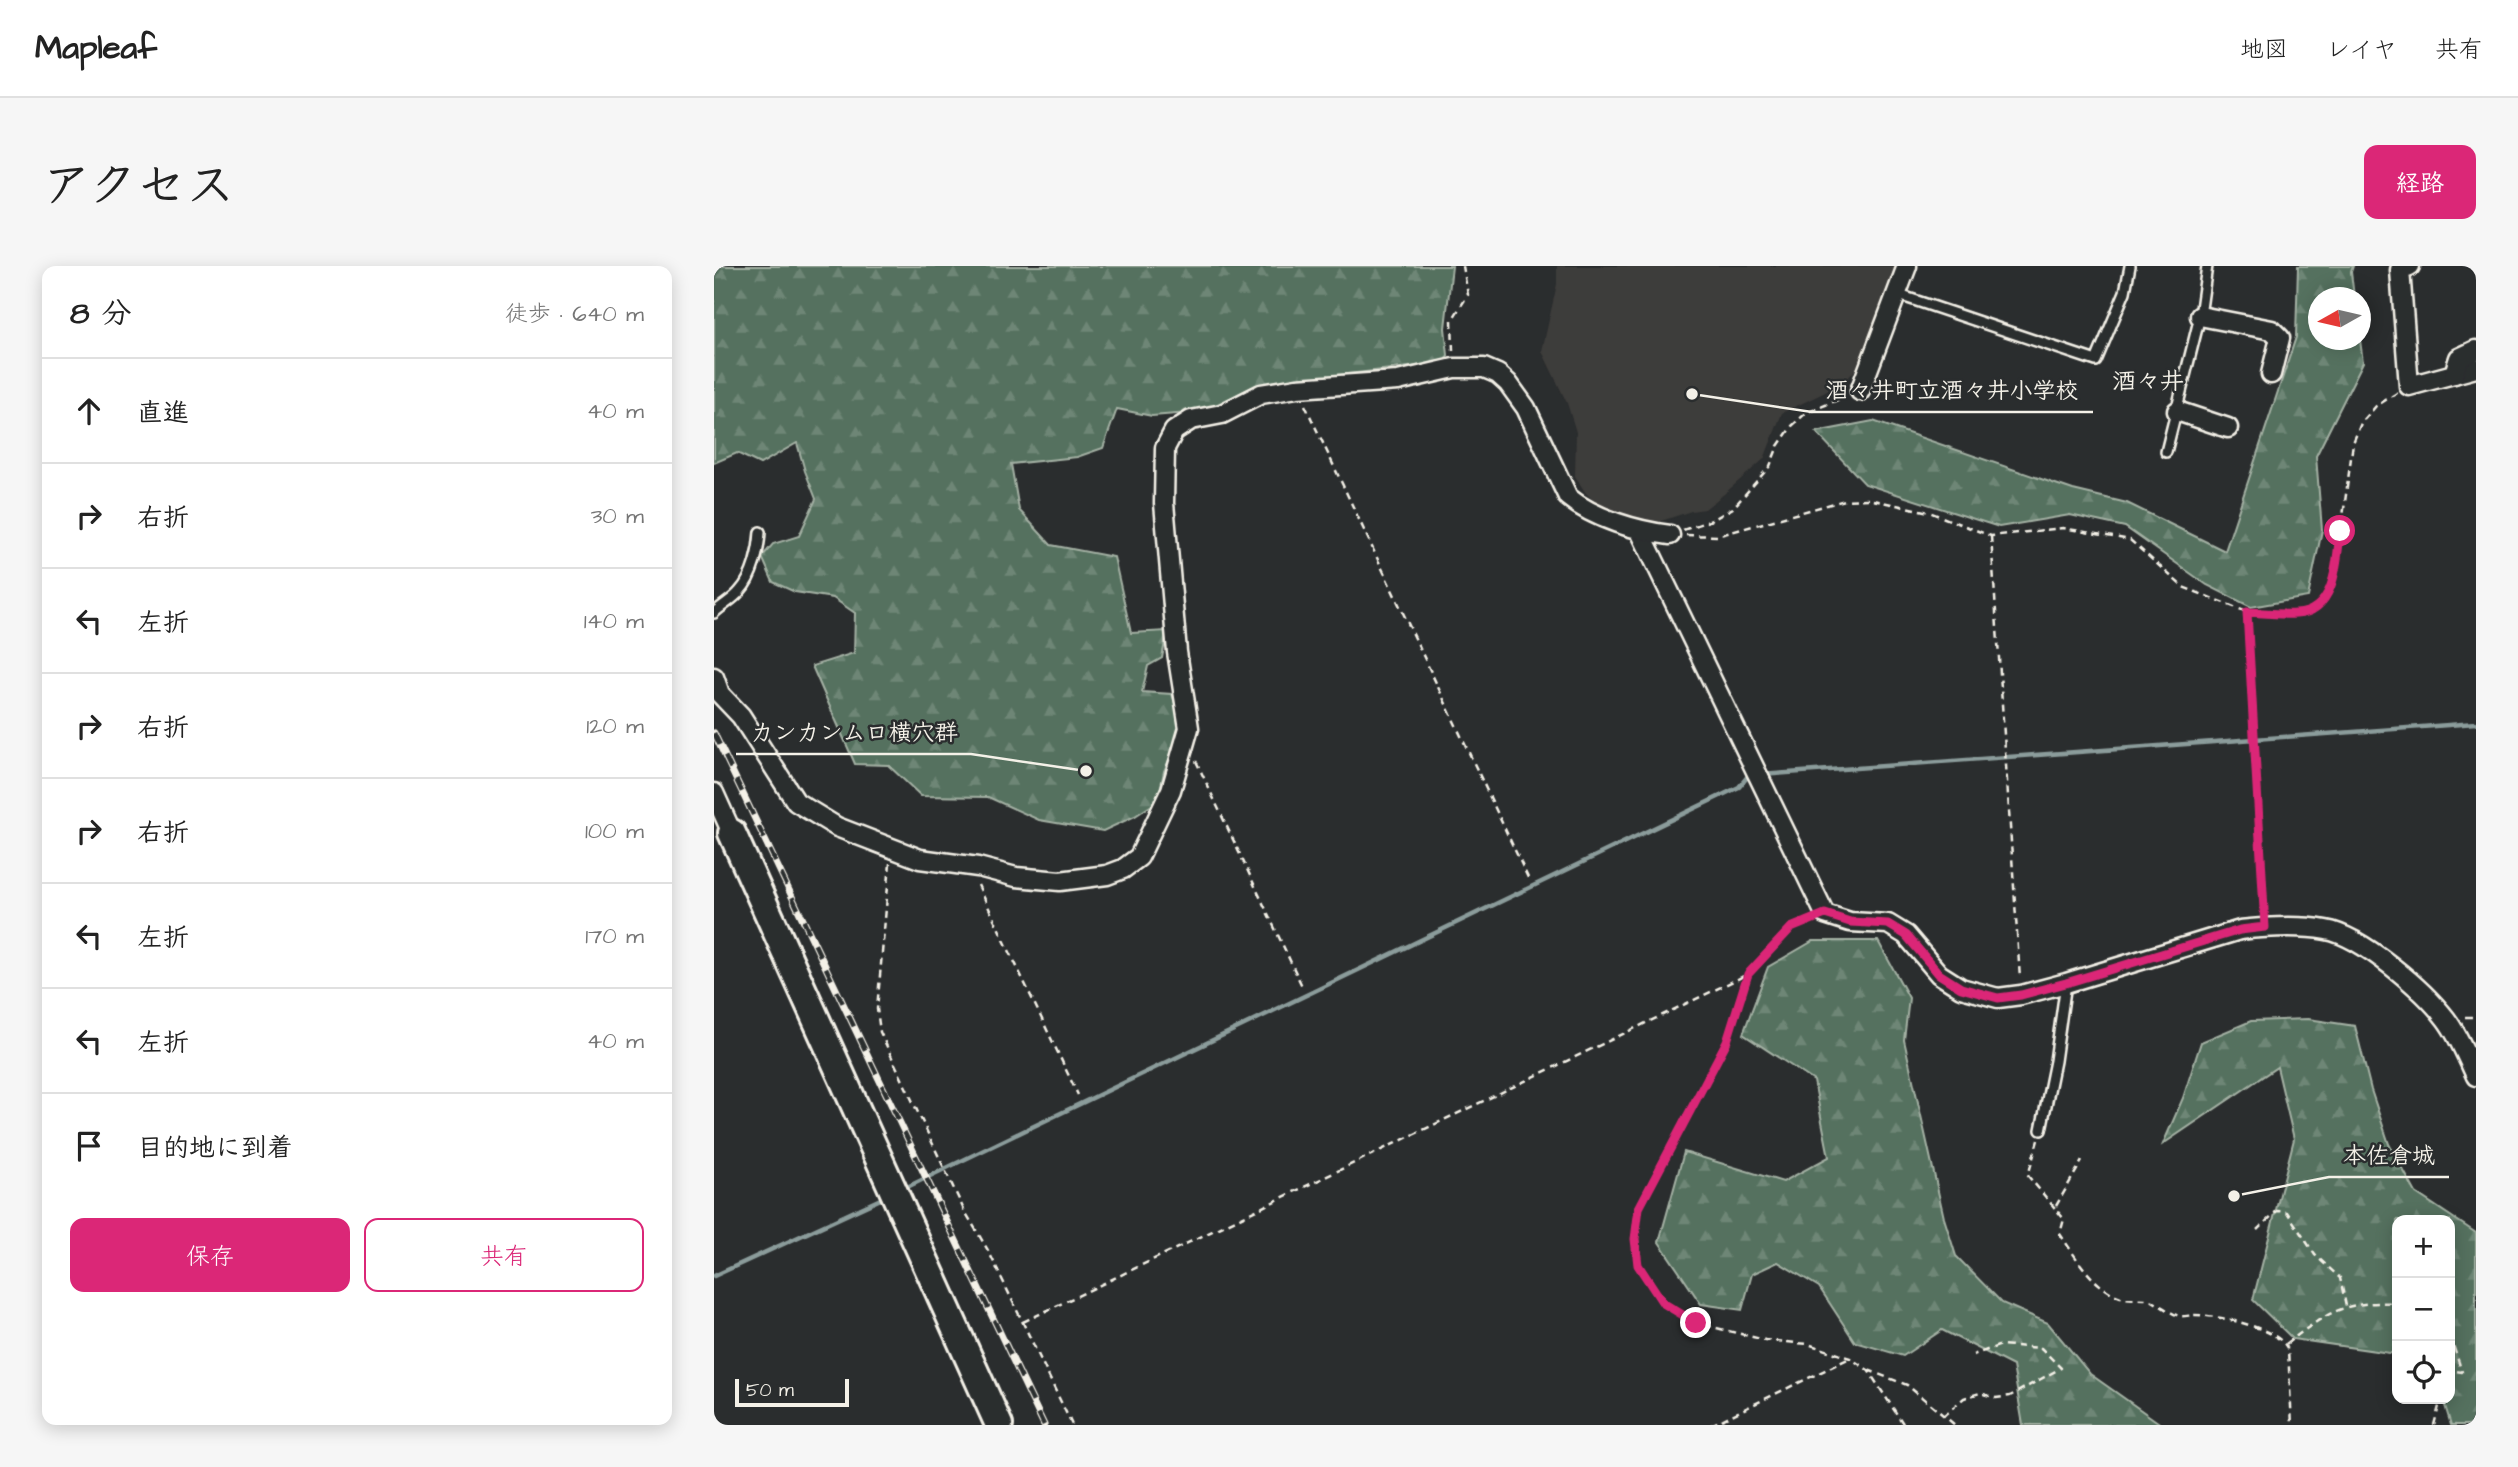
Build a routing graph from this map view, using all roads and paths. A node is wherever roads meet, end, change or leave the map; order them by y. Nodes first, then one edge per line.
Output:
1 (1463, 266) edge
2 (1907, 266) edge
3 (2130, 266) edge
4 (2207, 266) edge
5 (2410, 266) edge
6 (1896, 294) junction
7 (2200, 316) junction
8 (2476, 350) edge
9 (1454, 368) junction
10 (2476, 368) edge
11 (2272, 374) dead end
12 (2454, 374) junction
13 (2409, 386) junction
14 (1297, 388) junction
15 (1860, 391) joint
16 (2177, 411) junction
17 (2228, 428) dead end
18 (2166, 452) dead end
19 (1640, 531) junction
20 (760, 532) dead end
21 (1670, 535) junction
22 (1991, 536) junction
23 (2247, 612) junction
24 (714, 613) edge
25 (714, 677) edge
26 (1186, 739) junction
27 (714, 793) edge
28 (732, 833) joint
29 (892, 849) junction
30 (970, 866) junction
31 (1529, 880) dead end
32 (1825, 914) junction
33 (2265, 927) junction
34 (1748, 974) junction
35 (2066, 983) junction
36 (1302, 986) dead end
37 (2021, 995) junction
38 (2476, 1076) edge
39 (1078, 1095) dead end
40 (2041, 1130) joint
41 (2082, 1161) dead end
42 (2055, 1208) junction
43 (2257, 1230) dead end
44 (2392, 1303) edge
45 (2346, 1306) junction
46 (1023, 1322) junction
47 (2286, 1344) junction
48 (2455, 1351) edge
49 (1973, 1355) dead end
50 (1850, 1358) junction
51 (1868, 1370) junction
52 (2455, 1371) edge
53 (2440, 1404) edge
54 (1943, 1416) junction
55 (999, 1425) edge
56 (1072, 1425) edge
57 (1710, 1425) edge
58 (1905, 1425) edge
59 (1955, 1425) edge
60 (2292, 1425) edge
61 (2434, 1425) edge

1 - 9 path
2 - 6 street
3 - 6 lane
4 - 7 lane
5 - 13 street
6 - 15 street
7 - 11 street
7 - 16 lane
8 - 12 street
9 - 14 street
9 - 19 street
10 - 12 street
12 - 13 street
13 - 23 path
14 - 26 street
14 - 31 path
15 - 21 path
16 - 17 street
16 - 18 lane
19 - 21 street
19 - 32 street
20 - 24 lane
21 - 22 path
22 - 23 path
22 - 37 path
23 - 33 path
25 - 29 street
26 - 30 street
26 - 36 path
27 - 28 street
28 - 55 street
29 - 30 street
29 - 46 path
30 - 39 path
32 - 34 path
32 - 37 street
33 - 35 street
33 - 38 street
34 - 46 path
34 - 50 path
35 - 37 street
35 - 40 lane
40 - 42 path
41 - 42 path
42 - 47 path
43 - 45 path
44 - 45 path
45 - 47 path
46 - 56 path
47 - 60 path
48 - 52 path
49 - 54 path
50 - 51 path
50 - 57 path
51 - 54 path
51 - 58 path
53 - 61 path
54 - 59 path

